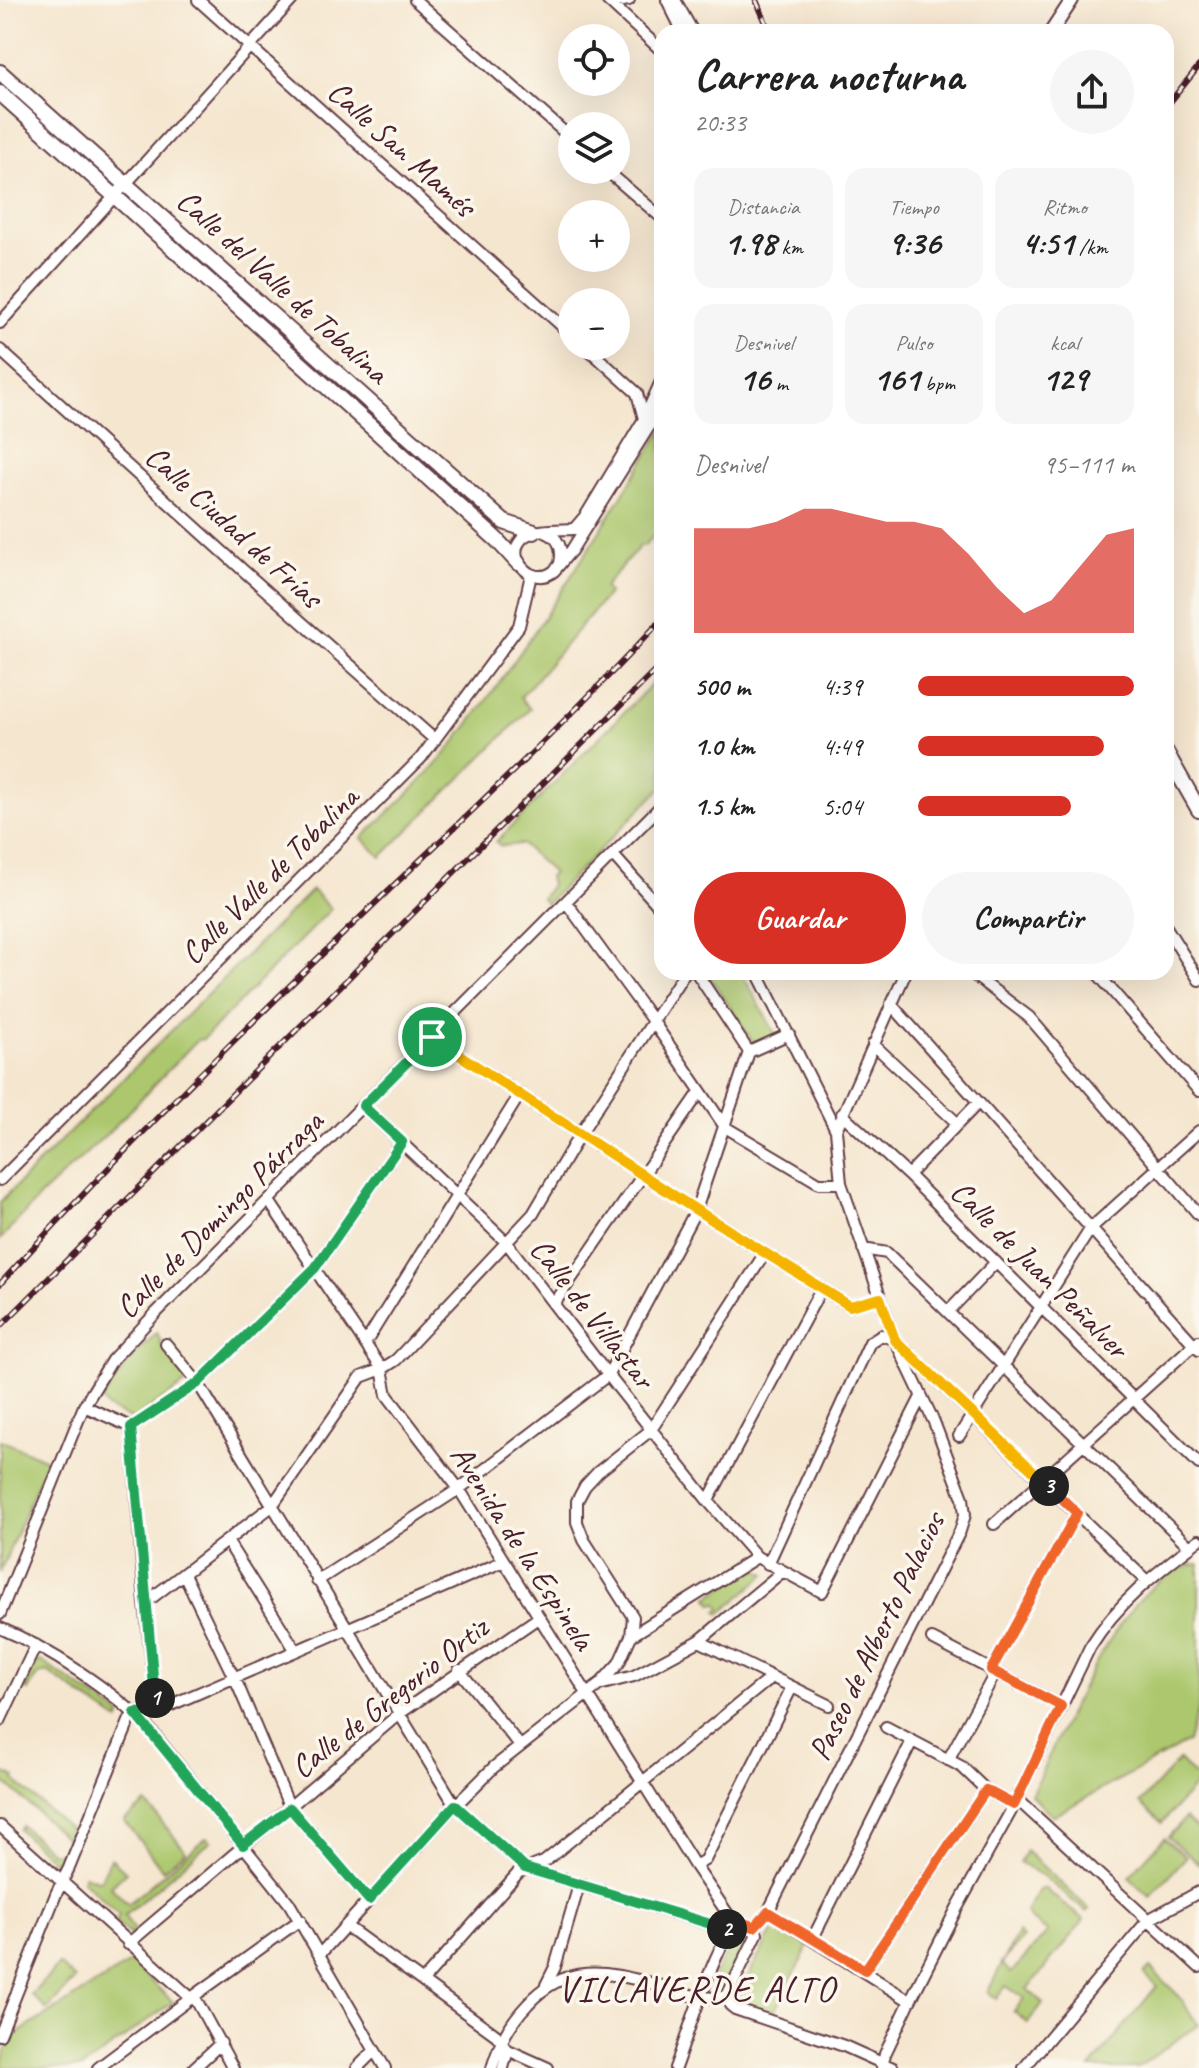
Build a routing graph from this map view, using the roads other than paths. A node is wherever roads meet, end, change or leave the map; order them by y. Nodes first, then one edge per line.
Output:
1 (198, 0) edge
2 (292, 0) edge
3 (415, 0) edge
4 (629, 0) edge
5 (667, 0) edge
6 (675, 0) edge
7 (1072, 0) edge
8 (609, 2) edge
9 (679, 24) edge
10 (688, 24) edge
11 (1056, 24) edge
12 (654, 44) edge
13 (249, 47) junction
14 (0, 72) edge
15 (0, 93) edge
16 (558, 127) edge
17 (623, 184) edge
18 (126, 185) junction
19 (114, 196) junction
20 (654, 210) edge
21 (0, 323) edge
22 (558, 323) edge
23 (0, 350) edge
24 (600, 360) edge
25 (654, 386) edge
26 (637, 393) junction
27 (654, 397) edge
28 (644, 419) junction
29 (654, 419) edge
30 (538, 532) junction
31 (518, 563) junction
32 (560, 563) junction
33 (531, 575) junction
34 (435, 740) junction
35 (1174, 776) edge
36 (1199, 810) edge
37 (654, 813) edge
38 (613, 855) junction
39 (654, 901) edge
40 (566, 902) junction
41 (1174, 940) edge
42 (680, 980) edge
43 (701, 980) edge
44 (761, 980) edge
45 (902, 980) edge
46 (984, 980) edge
47 (1103, 980) edge
48 (1199, 980) edge
49 (891, 1004) junction
50 (652, 1020) junction
51 (789, 1034) junction
52 (432, 1037) junction
53 (873, 1044) junction
54 (749, 1052) junction
55 (1199, 1091) edge
56 (700, 1092) junction
57 (520, 1094) junction
58 (978, 1103) junction
59 (363, 1106) junction
60 (842, 1114) junction
61 (958, 1124) junction
62 (725, 1127) junction
63 (836, 1130) junction
64 (1199, 1131) edge
65 (580, 1134) junction
66 (402, 1142) junction
67 (1157, 1167) junction
68 (644, 1175) junction
69 (908, 1175) junction
70 (0, 1180) edge
71 (841, 1183) junction
72 (457, 1195) junction
73 (269, 1201) junction
74 (696, 1210) junction
75 (1199, 1215) edge
76 (1091, 1228) junction
77 (506, 1242) junction
78 (863, 1249) junction
79 (765, 1253) junction
80 (996, 1262) junction
81 (315, 1268) junction
82 (821, 1289) junction
83 (880, 1298) junction
84 (554, 1304) junction
85 (1041, 1307) junction
86 (948, 1312) junction
87 (895, 1340) junction
88 (366, 1342) junction
89 (166, 1344) dead end
90 (1197, 1345) edge
91 (1005, 1366) junction
92 (382, 1369) junction
93 (608, 1375) junction
94 (198, 1383) junction
95 (921, 1397) junction
96 (1133, 1399) junction
97 (84, 1406) junction
98 (974, 1414) junction
99 (131, 1427) junction
100 (651, 1430) junction
101 (959, 1436) dead end
102 (1083, 1442) junction
103 (1199, 1464) edge
104 (1042, 1479) junction
105 (459, 1489) junction
106 (708, 1501) junction
107 (272, 1506) junction
108 (1077, 1513) junction
109 (994, 1524) dead end
110 (227, 1541) junction
111 (1194, 1544) edge
112 (757, 1557) junction
113 (504, 1561) junction
114 (768, 1564) junction
115 (783, 1571) junction
116 (184, 1574) junction
117 (317, 1581) junction
118 (1147, 1581) junction
119 (145, 1603) junction
120 (0, 1614) edge
121 (538, 1618) junction
122 (0, 1628) edge
123 (347, 1628) junction
124 (631, 1636) junction
125 (932, 1639) dead end
126 (699, 1641) junction
127 (36, 1645) junction
128 (296, 1651) junction
129 (459, 1670) junction
130 (991, 1670) junction
131 (769, 1676) junction
132 (235, 1679) junction
133 (599, 1685) junction
134 (792, 1687) junction
135 (588, 1694) junction
136 (829, 1705) dead end
137 (1061, 1706) junction
138 (157, 1711) junction
139 (135, 1713) junction
140 (399, 1714) junction
141 (0, 1721) edge
142 (886, 1727) dead end
143 (912, 1741) junction
144 (520, 1746) junction
145 (948, 1760) junction
146 (643, 1781) junction
147 (986, 1790) junction
148 (1016, 1802) junction
149 (455, 1805) junction
150 (290, 1808) junction
151 (0, 1826) edge
152 (243, 1845) junction
153 (695, 1866) junction
154 (525, 1868) junction
155 (61, 1883) junction
156 (579, 1885) junction
157 (1199, 1892) edge
158 (369, 1900) junction
159 (768, 1912) junction
160 (300, 1920) junction
161 (1148, 1920) junction
162 (346, 1926) junction
163 (732, 1926) junction
164 (754, 1927) junction
165 (813, 1938) junction
166 (128, 1944) junction
167 (320, 1954) junction
168 (1199, 1967) edge
169 (865, 1970) junction
170 (423, 1981) junction
171 (546, 1985) junction
172 (727, 1996) junction
173 (193, 1997) junction
174 (701, 1997) junction
175 (910, 2001) junction
176 (0, 2035) edge
177 (501, 2040) junction
178 (221, 2043) junction
179 (508, 2050) junction
180 (374, 2051) junction
181 (886, 2066) edge
182 (98, 2068) edge
183 (194, 2068) edge
184 (233, 2068) edge
185 (357, 2068) edge
186 (385, 2068) edge
187 (492, 2068) edge
188 (503, 2068) edge
189 (548, 2068) edge
190 (675, 2068) edge
191 (1024, 2068) edge

1 - 13 street, Calle San Mamés
2 - 13 street
3 - 16 street
4 - 8 street
5 - 9 street
6 - 10 street
7 - 11 street
8 - 12 street
13 - 18 street
13 - 22 street, Calle San Mamés
14 - 18 main road, Calle del Valle de Tobalina
15 - 19 main road, Calle del Valle de Tobalina
17 - 20 street
18 - 19 street
18 - 30 main road, Calle del Valle de Tobalina
19 - 21 street
19 - 31 main road, Calle del Valle de Tobalina
23 - 34 street, Calle Ciudad de Frías
24 - 26 street
25 - 26 street
26 - 28 street
27 - 28 street
28 - 30 street
29 - 32 street
30 - 31 street
30 - 32 street
31 - 33 street
32 - 33 street
33 - 34 street, Calle Valle de Tobalina
34 - 70 street, Calle Valle de Tobalina
35 - 36 main road
37 - 38 street, Calle de Domingo Párraga
38 - 39 street
38 - 40 street, Calle de Domingo Párraga
40 - 50 street
40 - 52 street, Calle de Domingo Párraga
41 - 48 street
42 - 50 street
43 - 54 street
44 - 51 street
45 - 49 street, Paseo de Alberto Palacios
46 - 67 street
47 - 55 street
49 - 53 street, Paseo de Alberto Palacios
49 - 58 street
50 - 56 street
50 - 65 street
51 - 54 street
51 - 63 street
52 - 57 street
52 - 59 street, Calle de Domingo Párraga
53 - 60 street, Paseo de Alberto Palacios
53 - 61 street
54 - 62 street
56 - 62 street
56 - 68 street
57 - 65 street
57 - 72 street
58 - 61 street
58 - 76 street
59 - 66 street, Calle de Villastar
59 - 73 street, Calle de Domingo Párraga
60 - 63 street, Paseo de Alberto Palacios
60 - 69 street, Calle de Juan Peñalver
61 - 69 street
62 - 71 street
62 - 74 street
63 - 71 street, Paseo de Alberto Palacios
64 - 67 street
65 - 68 street
65 - 77 street
66 - 72 street, Calle de Villastar
66 - 81 street
67 - 75 street
67 - 76 street
68 - 74 street
68 - 84 street
69 - 80 street, Calle de Juan Peñalver
71 - 78 street, Paseo de Alberto Palacios
72 - 77 street, Calle de Villastar
72 - 88 street
73 - 81 street, Avenida de la Espinela
73 - 97 street, Calle de Domingo Párraga
74 - 79 street
74 - 93 street
76 - 85 street
76 - 90 street
77 - 84 street, Calle de Villastar
77 - 92 street
78 - 83 street, Paseo de Alberto Palacios
78 - 86 street
79 - 82 street
79 - 100 street
80 - 85 street, Calle de Juan Peñalver
80 - 86 street
81 - 88 street, Avenida de la Espinela
81 - 94 street
82 - 83 street
82 - 106 street
83 - 87 street, Paseo de Alberto Palacios
84 - 93 street, Calle de Villastar
85 - 91 street
85 - 96 street, Calle de Juan Peñalver
86 - 91 street
87 - 95 street, Paseo de Alberto Palacios
87 - 98 street
87 - 114 street
88 - 92 street, Avenida de la Espinela
89 - 94 street
90 - 96 street
91 - 98 street
91 - 102 street
92 - 105 street, Avenida de la Espinela
92 - 107 street
93 - 100 street, Calle de Villastar
93 - 105 street
94 - 99 street
94 - 107 street
95 - 115 street, Calle de Villastar
95 - 159 street, Paseo de Alberto Palacios
96 - 102 street
96 - 103 street, Calle de Juan Peñalver
97 - 99 street
97 - 120 street, Calle de Domingo Párraga
98 - 101 street
98 - 104 street
99 - 119 street
100 - 106 street, Calle de Villastar
100 - 124 street
102 - 104 street
102 - 111 street
104 - 108 street
104 - 109 street
105 - 113 street, Avenida de la Espinela
105 - 117 street
106 - 112 street, Calle de Villastar
107 - 110 street
107 - 117 street
108 - 118 street
108 - 130 street
110 - 116 street
110 - 128 street
111 - 118 street
112 - 114 street, Calle de Villastar
112 - 124 street
113 - 121 street, Avenida de la Espinela
113 - 123 street
114 - 115 street, Calle de Villastar
115 - 126 street
116 - 119 street
116 - 132 street
117 - 123 street
118 - 137 street
119 - 138 street
121 - 129 street, Calle de Gregorio Ortiz
121 - 135 street, Avenida de la Espinela
122 - 127 street
123 - 128 street
123 - 140 street
124 - 133 street
125 - 130 street
126 - 131 street
126 - 133 street
127 - 139 street
127 - 141 street
128 - 132 street
129 - 140 street, Calle de Gregorio Ortiz
129 - 144 street
130 - 137 street
130 - 145 street
131 - 134 street
131 - 146 street
132 - 138 street
132 - 150 street
133 - 135 street
134 - 136 street
134 - 153 street
135 - 144 street
135 - 146 street, Avenida de la Espinela
137 - 148 street
138 - 139 street
139 - 152 street
139 - 155 street
140 - 149 street
140 - 150 street, Calle de Gregorio Ortiz
142 - 143 street
143 - 145 street
143 - 165 street
144 - 149 street
145 - 147 street
146 - 153 street, Avenida de la Espinela
146 - 154 street
147 - 148 street
147 - 169 street
148 - 161 street
148 - 175 street
149 - 154 street
149 - 158 street
150 - 152 street, Calle de Gregorio Ortiz
150 - 158 street
151 - 155 street
152 - 160 street
152 - 166 street, Calle de Gregorio Ortiz
153 - 163 street, Avenida de la Espinela
154 - 156 street
154 - 170 street
155 - 166 street
155 - 176 street
156 - 163 street
156 - 171 street
157 - 161 street
158 - 162 street
159 - 164 street, Paseo de Alberto Palacios
159 - 165 street
160 - 167 street
160 - 173 street
161 - 168 street
161 - 191 street
162 - 167 street
162 - 170 street
163 - 164 street
163 - 174 street
164 - 172 street
165 - 169 street
166 - 173 street
167 - 180 street
169 - 175 street
170 - 177 street
171 - 174 street
171 - 177 street
172 - 174 street
172 - 181 street
173 - 178 street
173 - 182 street
174 - 190 street
175 - 181 street
177 - 179 street
177 - 187 street
178 - 183 street
178 - 184 street
179 - 188 street
179 - 189 street
180 - 185 street
180 - 186 street

